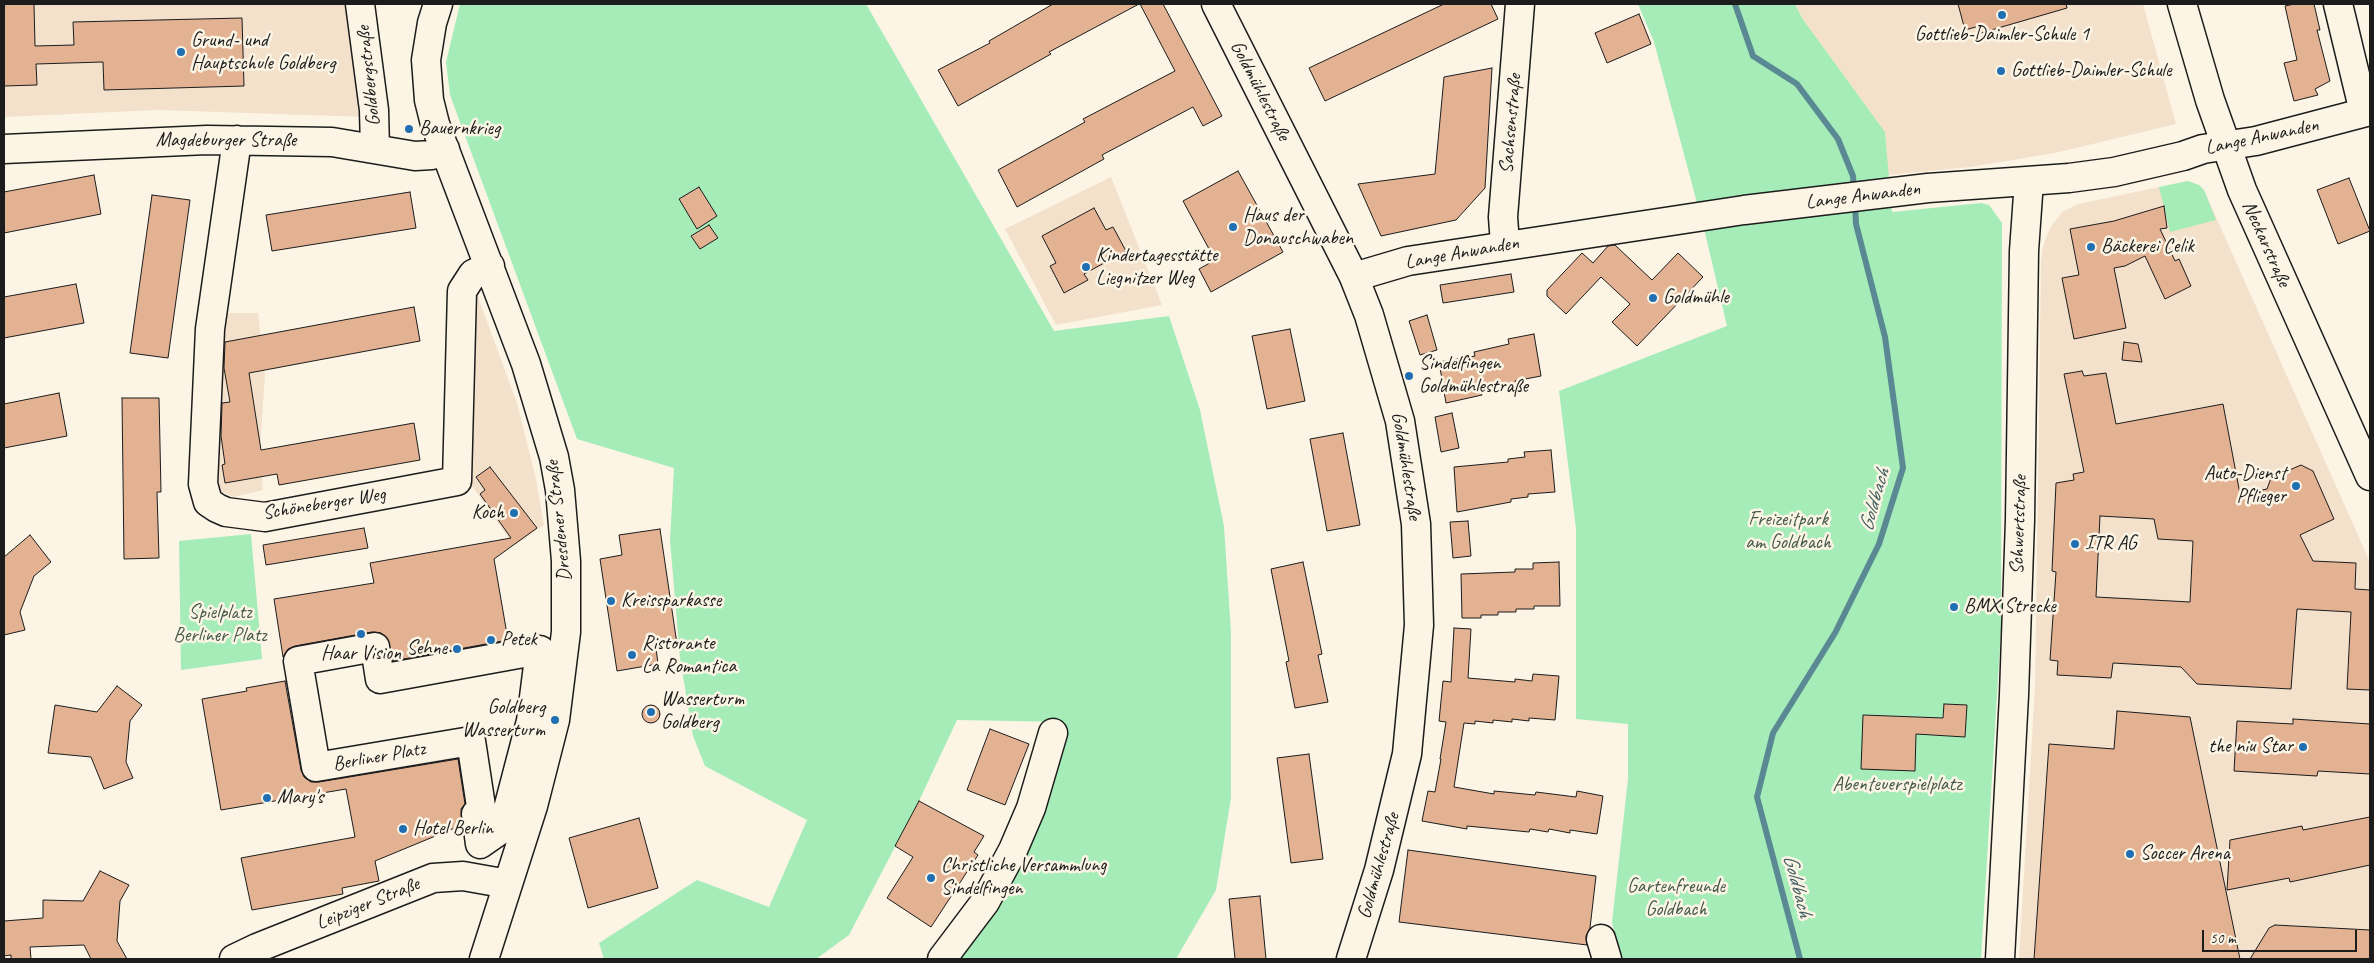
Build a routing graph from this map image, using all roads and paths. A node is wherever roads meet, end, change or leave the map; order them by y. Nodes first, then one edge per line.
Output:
1 (360, 4) edge
2 (438, 4) edge
3 (1216, 4) edge
4 (1520, 4) edge
5 (2182, 4) edge
6 (2338, 4) edge
7 (2367, 111) edge
8 (237, 140) junction
9 (2226, 146) junction
10 (4, 149) edge
11 (375, 149) junction
12 (445, 149) junction
13 (2029, 181) junction
14 (1505, 244) junction
15 (490, 266) junction
16 (1354, 276) junction
17 (2370, 476) edge
18 (540, 650) joint
19 (1053, 733) dead end
20 (508, 884) junction
21 (234, 959) edge
22 (484, 959) edge
23 (942, 959) edge
24 (1351, 959) edge
25 (2000, 959) edge

1 - 11 street, Goldbergstraße
2 - 12 street, Dresdener Straße
3 - 16 street, Goldmühlestraße
4 - 14 street, Sachsenstraße
5 - 9 street, Neckarstraße
6 - 7 street
7 - 9 street, Lange Anwanden
8 - 10 street, Magdeburger Straße
8 - 11 street, Magdeburger Straße
8 - 15 street, Schöneberger Weg
9 - 13 street, Lange Anwanden
9 - 17 street, Neckarstraße
11 - 12 street, Magdeburger Straße
12 - 15 street, Dresdener Straße
13 - 14 street, Lange Anwanden
13 - 25 street, Schwertstraße
14 - 16 street, Lange Anwanden
15 - 20 street, Dresdener Straße
16 - 24 street, Goldmühlestraße
18 - 18 street, Berliner Platz
19 - 23 street
20 - 21 street, Leipziger Straße
20 - 22 street, Dresdener Straße

